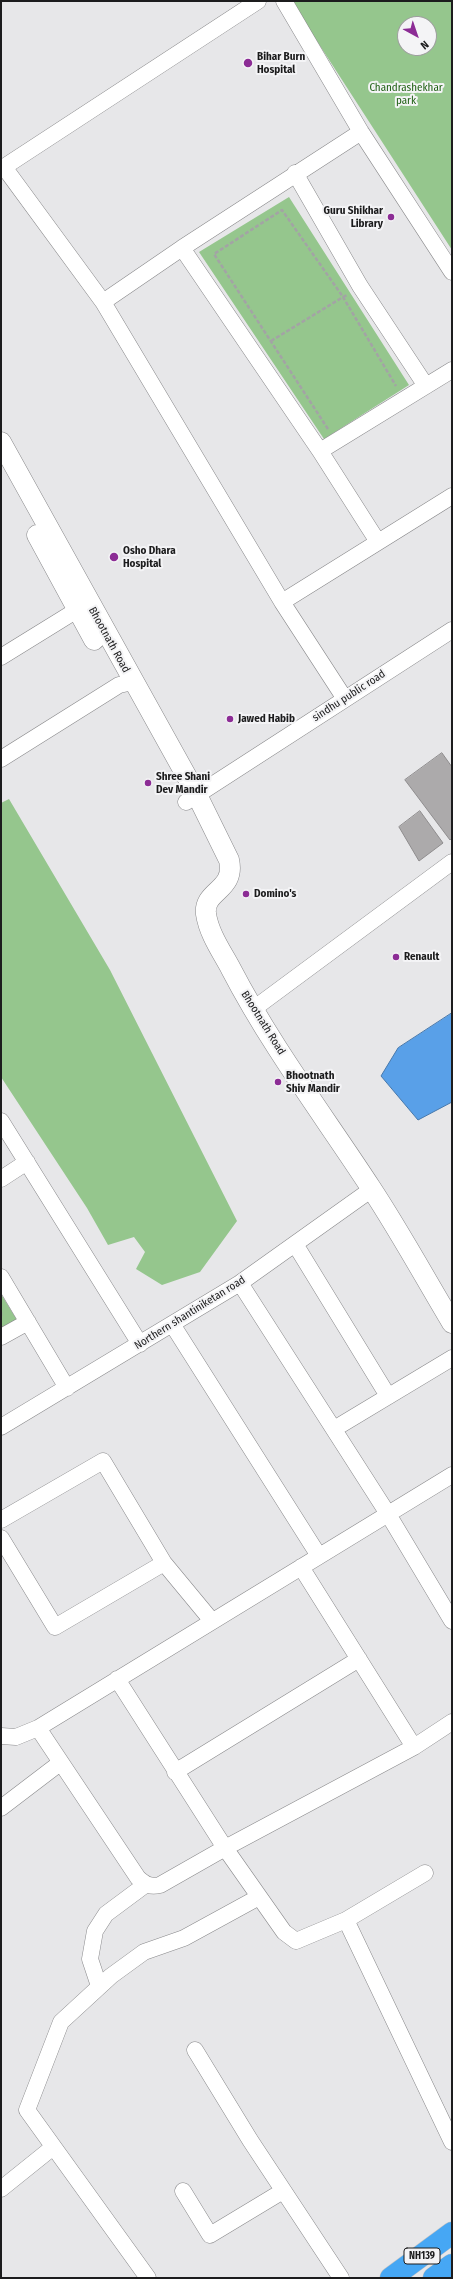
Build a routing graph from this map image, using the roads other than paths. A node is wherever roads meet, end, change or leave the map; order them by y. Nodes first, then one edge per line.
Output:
1 (258, 1) edge
2 (284, 1) edge
3 (361, 132) junction
4 (2, 168) edge
5 (296, 173) junction
6 (182, 248) junction
7 (452, 272) edge
8 (103, 302) junction
9 (452, 370) edge
10 (426, 386) junction
11 (1, 442) edge
12 (320, 451) junction
13 (1, 466) edge
14 (452, 496) edge
15 (378, 542) junction
16 (282, 602) junction
17 (77, 610) junction
18 (449, 637) edge
19 (1, 657) edge
20 (126, 684) junction
21 (345, 699) junction
22 (1, 760) edge
23 (191, 798) junction
24 (452, 862) edge
25 (252, 1010) junction
26 (1, 1121) edge
27 (27, 1162) junction
28 (1, 1179) edge
29 (372, 1190) junction
30 (295, 1244) junction
31 (1, 1277) edge
32 (240, 1283) junction
33 (28, 1322) junction
34 (452, 1323) edge
35 (172, 1324) junction
36 (1, 1337) edge
37 (140, 1344) junction
38 (452, 1358) edge
39 (67, 1388) junction
40 (388, 1396) junction
41 (1, 1428) edge
42 (334, 1429) junction
43 (452, 1475) edge
44 (388, 1514) junction
45 (1, 1520) edge
46 (1, 1538) edge
47 (319, 1556) junction
48 (164, 1563) junction
49 (301, 1567) junction
50 (212, 1621) junction
51 (452, 1621) edge
52 (359, 1659) junction
53 (117, 1679) junction
54 (452, 1722) edge
55 (38, 1728) junction
56 (1, 1736) edge
57 (414, 1747) junction
58 (60, 1762) junction
59 (175, 1772) junction
60 (1, 1808) edge
61 (225, 1848) junction
62 (425, 1873) dead end
63 (145, 1885) junction
64 (259, 1897) junction
65 (346, 1920) junction
66 (99, 1986) junction
67 (195, 2050) dead end
68 (450, 2133) edge
69 (52, 2148) junction
70 (1, 2188) edge
71 (182, 2191) dead end
72 (283, 2191) junction
73 (452, 2233) edge
74 (452, 2265) edge
75 (148, 2278) edge
76 (341, 2278) edge
77 (391, 2278) edge
78 (434, 2278) edge

1 - 4 street
2 - 3 street
3 - 5 street
3 - 7 street
4 - 8 street
5 - 6 street
5 - 10 street
6 - 8 street
6 - 12 street
8 - 16 street
9 - 10 street
10 - 12 street
11 - 20 street, Bhootnath Road
12 - 15 street
13 - 17 street, Bhootnath Road
14 - 15 street
15 - 16 street
16 - 21 street
17 - 19 street
17 - 20 street, Bhootnath Road
18 - 21 street, sindhu public road
20 - 22 street
20 - 23 street, Bhootnath Road
21 - 23 street, sindhu public road
23 - 25 street, Bhootnath Road
24 - 25 street
25 - 29 street, Bhootnath Road
26 - 27 street
27 - 28 street
27 - 37 street
29 - 30 street, Northern shantiniketan road
29 - 34 street, Bhootnath Road
30 - 32 street, Northern shantiniketan road
30 - 40 street
31 - 33 street
32 - 35 street, Northern shantiniketan road
32 - 42 street
33 - 36 street
33 - 39 street
35 - 37 street, Northern shantiniketan road
35 - 47 street
37 - 39 street, Northern shantiniketan road
38 - 40 street
39 - 41 street, Northern shantiniketan road
40 - 42 street
42 - 44 street
43 - 44 street
44 - 47 street
44 - 51 street
45 - 48 street
46 - 48 street
47 - 49 street
48 - 50 street
49 - 50 street
49 - 52 street
50 - 53 street
52 - 57 street
52 - 59 street
53 - 55 street
53 - 59 street
54 - 57 street
55 - 56 street
55 - 58 street
57 - 61 street
58 - 60 street
58 - 63 street
59 - 61 street
61 - 63 street
61 - 64 street
62 - 65 street
63 - 66 street
64 - 65 street
64 - 66 street
65 - 68 street
66 - 69 street
67 - 72 street
69 - 70 street
69 - 75 street
71 - 72 street
72 - 76 street
73 - 77 highway, NH139
74 - 78 highway, NH139

